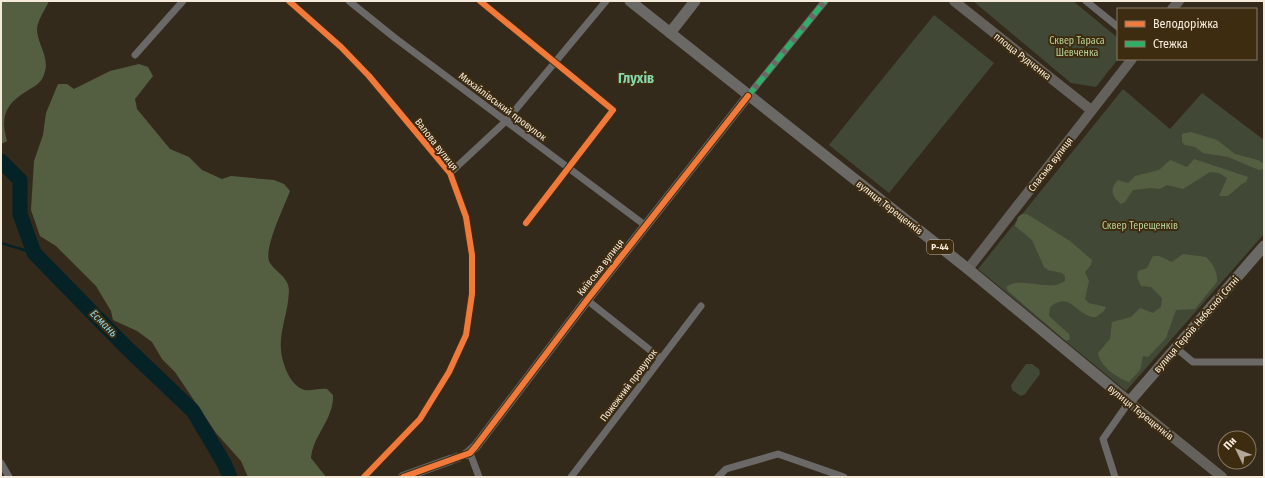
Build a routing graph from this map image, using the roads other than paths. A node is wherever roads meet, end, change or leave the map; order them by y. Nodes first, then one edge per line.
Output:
1 (183, 1) edge
2 (289, 1) edge
3 (349, 1) edge
4 (480, 1) edge
5 (606, 1) edge
6 (630, 1) edge
7 (695, 1) edge
8 (825, 1) edge
9 (954, 1) edge
10 (1086, 1) edge
11 (1117, 26) edge
12 (670, 33) junction
13 (135, 55) dead end
14 (1131, 60) edge
15 (556, 63) junction
16 (748, 96) junction
17 (1092, 110) junction
18 (506, 121) junction
19 (570, 169) junction
20 (450, 173) junction
21 (526, 223) dead end
22 (646, 226) junction
23 (1264, 246) edge
24 (968, 269) junction
25 (587, 300) junction
26 (701, 306) dead end
27 (1176, 348) junction
28 (660, 358) junction
29 (1264, 362) edge
30 (1129, 402) junction
31 (468, 454) joint
32 (450, 460) tunnel mouth
33 (1, 463) edge
34 (409, 476) edge
35 (9, 477) edge
36 (364, 477) edge
37 (479, 477) edge
38 (571, 477) edge
39 (718, 477) edge
40 (844, 477) edge
41 (1115, 477) edge
42 (1222, 477) edge

1 - 13 street
2 - 20 street, Валова вулиця
3 - 18 street, Михайлівський провулок
4 - 15 street
5 - 15 street
6 - 12 main road, вулиця Терещенків
7 - 12 main road
8 - 16 street, Київська вулиця
9 - 17 street, площа Рудченка
10 - 11 street
12 - 16 main road, вулиця Терещенків / Р-44
14 - 17 street, Спаська вулиця
15 - 18 street
15 - 19 street
16 - 22 street, Київська вулиця
16 - 24 main road, вулиця Терещенків / Р-44
17 - 24 street, Спаська вулиця
18 - 19 street, Михайлівський провулок
18 - 20 street
19 - 21 street
19 - 22 street, Михайлівський провулок
20 - 36 street, Валова вулиця
22 - 25 street, Київська вулиця
23 - 27 main road, вулиця Героїв Небесної Сотні
24 - 30 main road, вулиця Терещенків / Р-44
25 - 28 street
25 - 31 street, Київська вулиця
26 - 28 street, Пожежний провулок
27 - 29 street
27 - 30 main road, вулиця Героїв Небесної Сотні
28 - 38 street, Пожежний провулок
30 - 41 street
30 - 42 street, вулиця Терещенків
31 - 37 street
32 - 34 street
33 - 35 street
39 - 40 street

